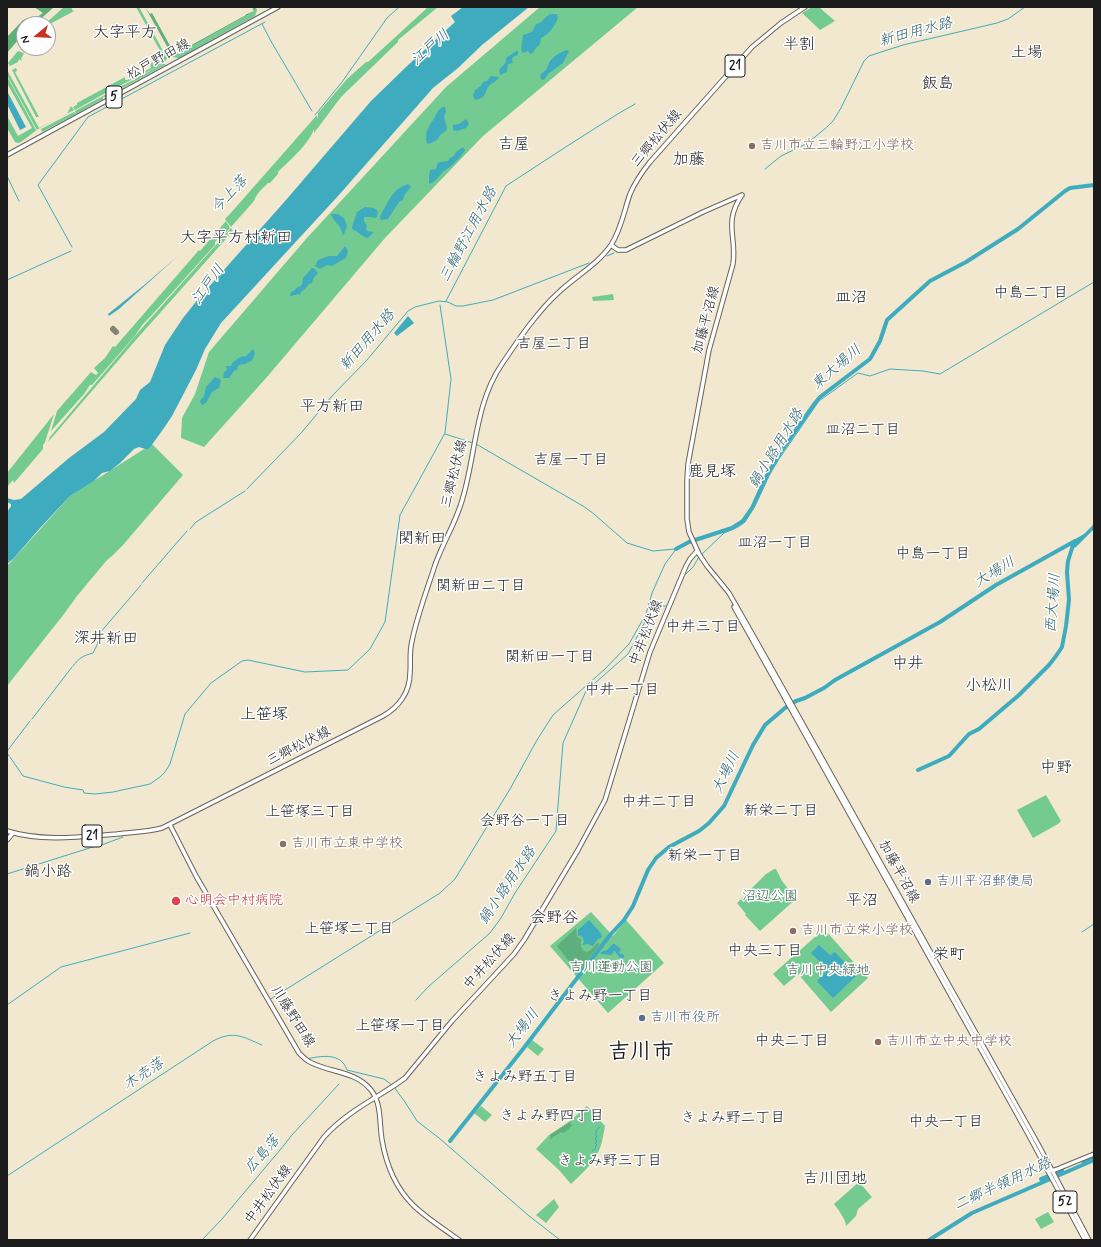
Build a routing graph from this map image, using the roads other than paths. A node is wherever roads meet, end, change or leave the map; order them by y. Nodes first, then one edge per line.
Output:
1 (278, 7) edge
2 (805, 7) edge
3 (7, 155) edge
4 (611, 246) junction
5 (697, 551) junction
6 (170, 825) junction
7 (7, 831) edge
8 (13, 833) junction
9 (7, 840) edge
10 (376, 1098) junction
11 (1094, 1152) edge
12 (1051, 1172) junction
13 (250, 1240) edge
14 (459, 1240) edge
15 (1085, 1240) edge
16 (1089, 1240) edge

1 - 3 main road, 松戸野田線 / 5
2 - 4 main road, 三郷松伏線 / 21
4 - 5 main road, 加藤平沼線
4 - 6 main road, 三郷松伏線 / 21
5 - 10 main road, 中井松伏線
5 - 12 main road, 加藤平沼線
6 - 8 main road, 三郷松伏線 / 21
6 - 10 main road, 川藤野田線
7 - 8 main road
8 - 9 main road
10 - 13 main road, 中井松伏線
10 - 14 main road
11 - 12 main road, 52
12 - 15 main road, 52
12 - 16 main road, 52

